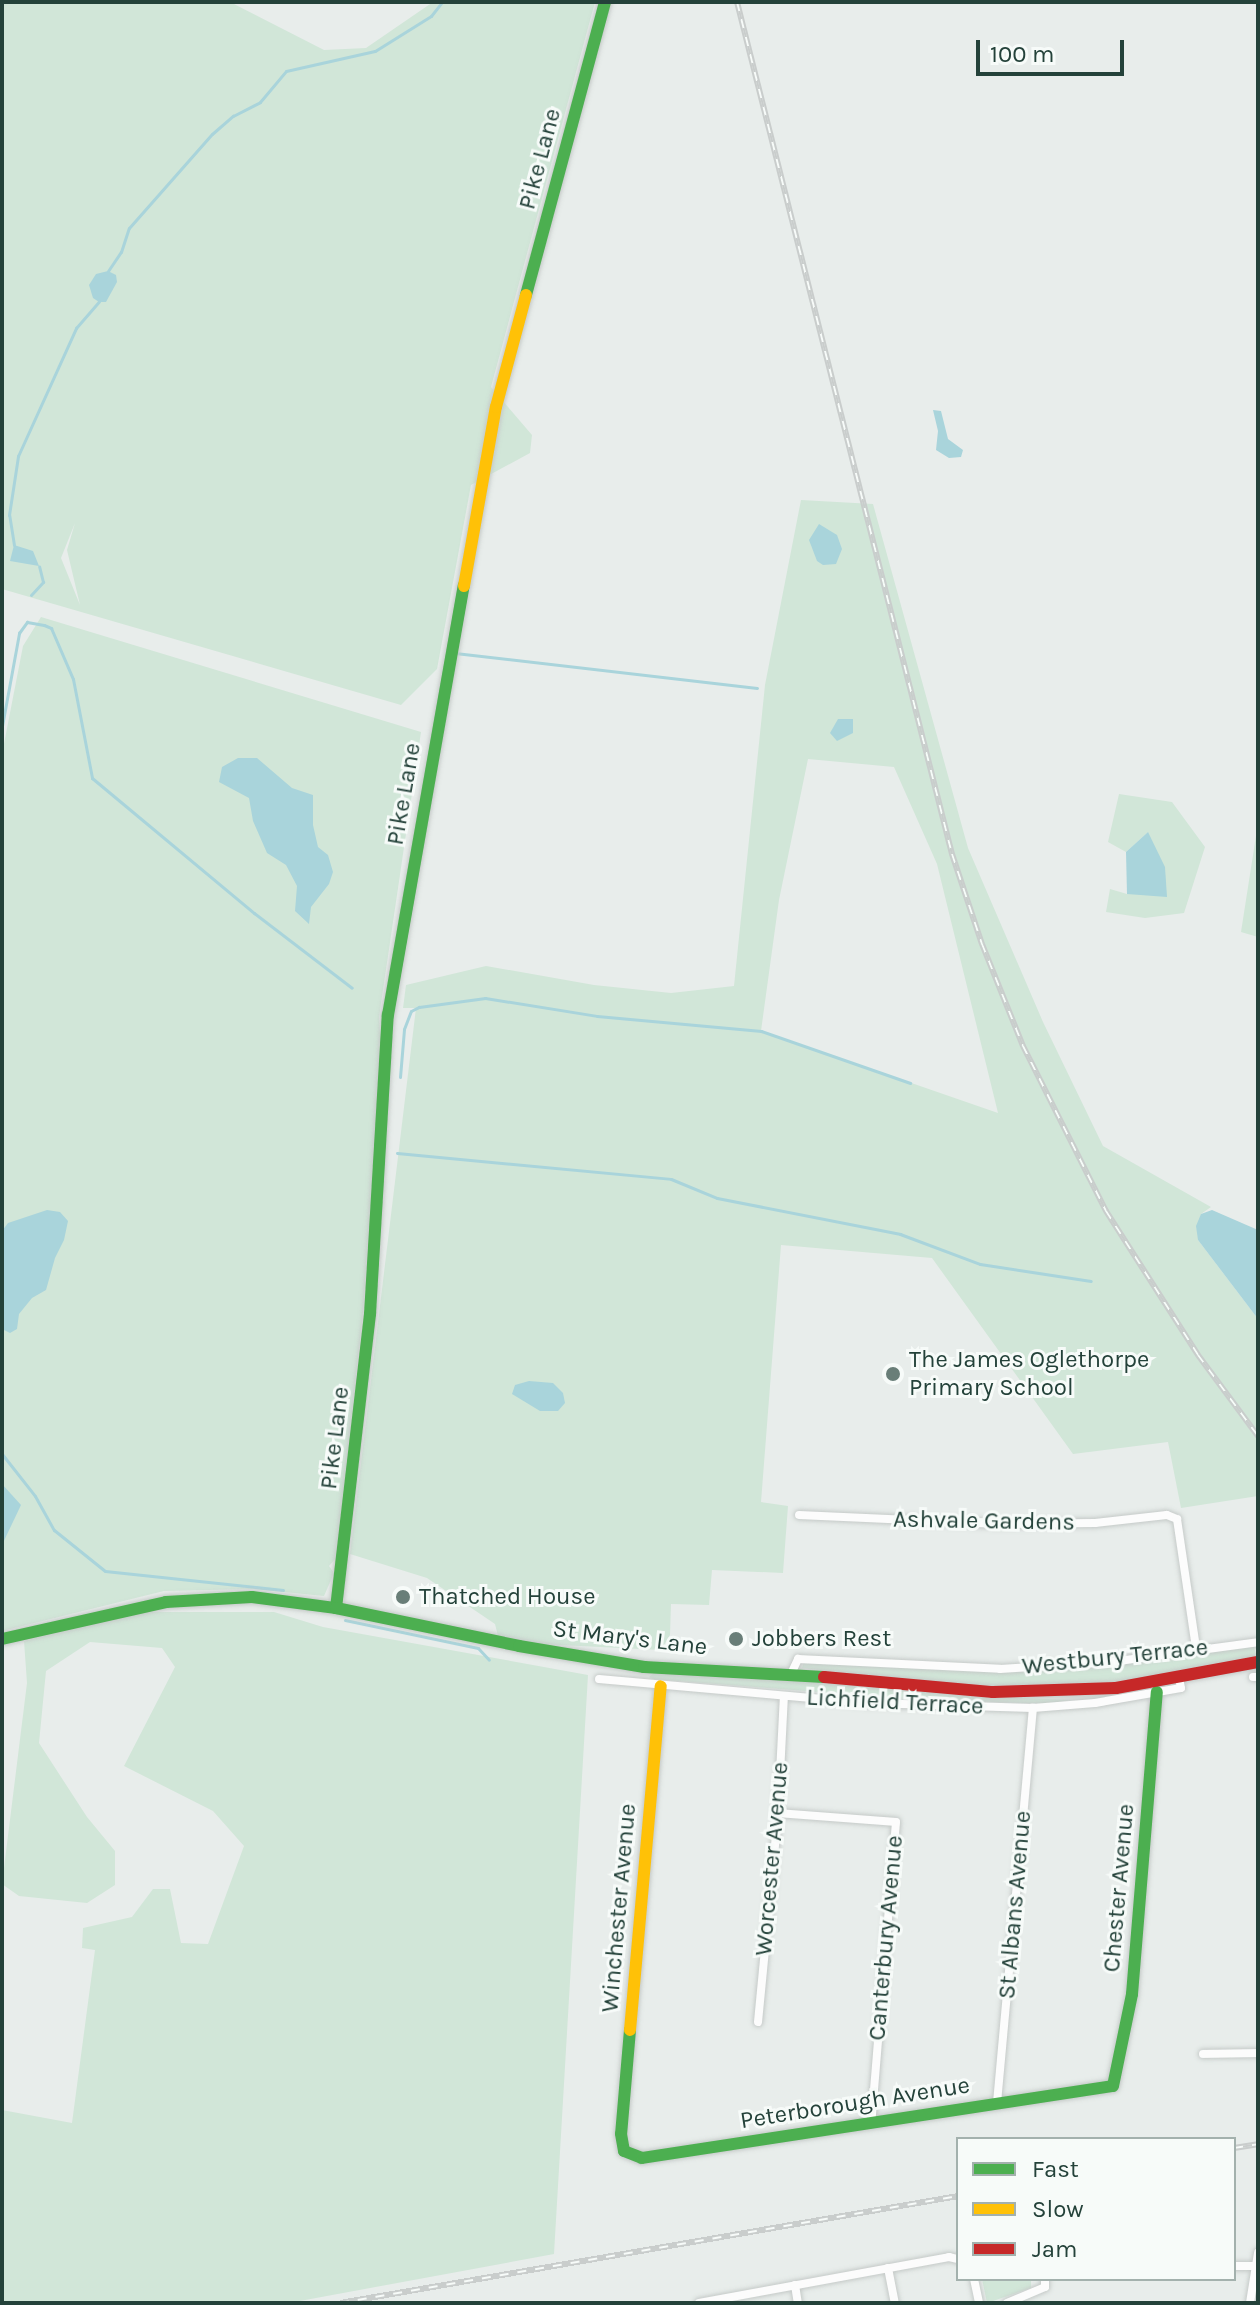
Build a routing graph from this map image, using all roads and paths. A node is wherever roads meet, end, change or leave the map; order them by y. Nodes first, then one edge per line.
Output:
1 (605, 2) edge
2 (799, 1515) dead end
3 (336, 1608) junction
4 (2, 1639) edge
5 (1258, 1642) edge
6 (1196, 1648) junction
7 (1258, 1662) edge
8 (644, 1667) junction
9 (791, 1674) junction
10 (1179, 1678) junction
11 (599, 1679) dead end
12 (643, 1684) junction
13 (661, 1686) junction
14 (1157, 1692) junction
15 (784, 1696) junction
16 (1033, 1708) junction
17 (778, 1813) junction
18 (758, 2022) dead end
19 (1258, 2053) edge
20 (1203, 2054) dead end
21 (1113, 2086) joint
22 (997, 2103) junction
23 (871, 2124) junction
24 (621, 2134) joint
25 (1258, 2253) edge
26 (954, 2258) edge
27 (1236, 2266) edge
28 (1255, 2266) junction
29 (888, 2268) junction
30 (974, 2281) edge
31 (1045, 2281) edge
32 (795, 2285) junction
33 (699, 2303) edge
34 (798, 2303) edge
35 (895, 2303) edge
36 (979, 2303) edge
37 (1007, 2303) edge
38 (1250, 2303) edge

1 - 3 street, Pike Lane
2 - 6 street, Ashvale Gardens
3 - 4 street, St Mary's Lane
3 - 8 street, St Mary's Lane
5 - 6 street, Westbury Terrace
6 - 9 street, Westbury Terrace
7 - 10 street, St Mary's Lane
8 - 9 street, St Mary's Lane
8 - 12 street
9 - 10 street, St Mary's Lane
10 - 14 street, Lichfield Terrace
11 - 12 street, Lichfield Terrace
12 - 13 street, Lichfield Terrace
13 - 15 street, Lichfield Terrace
13 - 24 street, Winchester Avenue
14 - 16 street, Lichfield Terrace
14 - 21 street, Chester Avenue
15 - 16 street, Lichfield Terrace
15 - 17 street, Worcester Avenue
16 - 22 street, St Albans Avenue
17 - 18 street, Worcester Avenue
17 - 23 street, Canterbury Avenue
19 - 20 street
21 - 22 street, Peterborough Avenue
22 - 23 street, Peterborough Avenue
23 - 24 street, Peterborough Avenue
25 - 28 street
26 - 29 street
27 - 28 street
28 - 38 street
29 - 32 street
29 - 35 street
30 - 36 street
31 - 37 street
32 - 33 street
32 - 34 street

